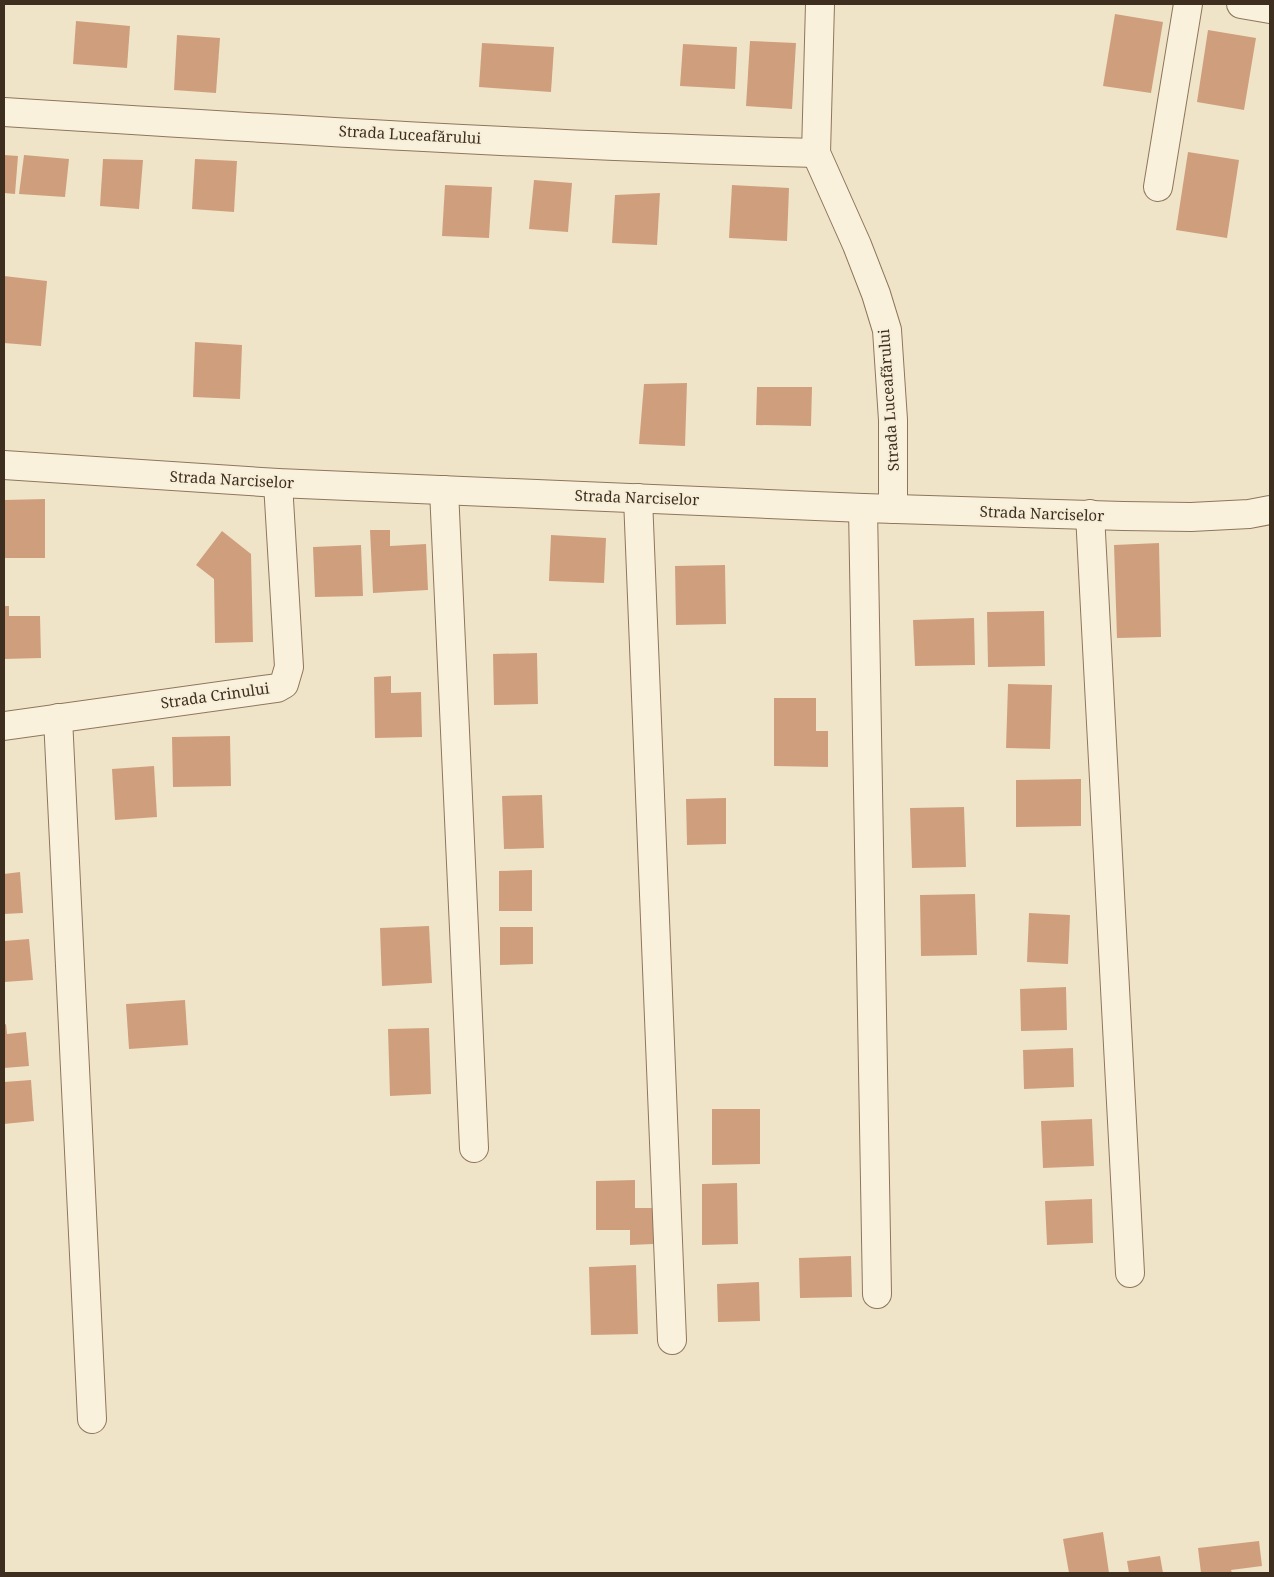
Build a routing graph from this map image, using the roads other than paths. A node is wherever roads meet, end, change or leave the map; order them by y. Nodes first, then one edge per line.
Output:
1 (820, 4) edge
2 (1188, 4) edge
3 (1241, 4) edge
4 (1270, 9) edge
5 (4, 112) edge
6 (816, 153) junction
7 (1158, 187) dead end
8 (4, 465) edge
9 (278, 483) junction
10 (444, 490) junction
11 (638, 498) junction
12 (863, 508) junction
13 (893, 509) junction
14 (1270, 510) edge
15 (1090, 514) junction
16 (58, 718) junction
17 (4, 726) edge
18 (474, 1148) dead end
19 (1130, 1273) dead end
20 (877, 1294) dead end
21 (672, 1340) dead end
22 (92, 1419) dead end

1 - 6 street, Strada Luceafărului
2 - 7 street
3 - 4 street
5 - 6 street, Strada Luceafărului
6 - 13 street, Strada Luceafărului
8 - 9 street, Strada Narciselor
9 - 10 street, Strada Narciselor
9 - 16 street, Strada Crinului
10 - 11 street, Strada Narciselor
10 - 18 street
11 - 12 street, Strada Narciselor
11 - 21 street
12 - 13 street, Strada Narciselor
12 - 20 street
13 - 15 street, Strada Narciselor
14 - 15 street, Strada Narciselor
15 - 19 street
16 - 17 street, Strada Crinului
16 - 22 street

